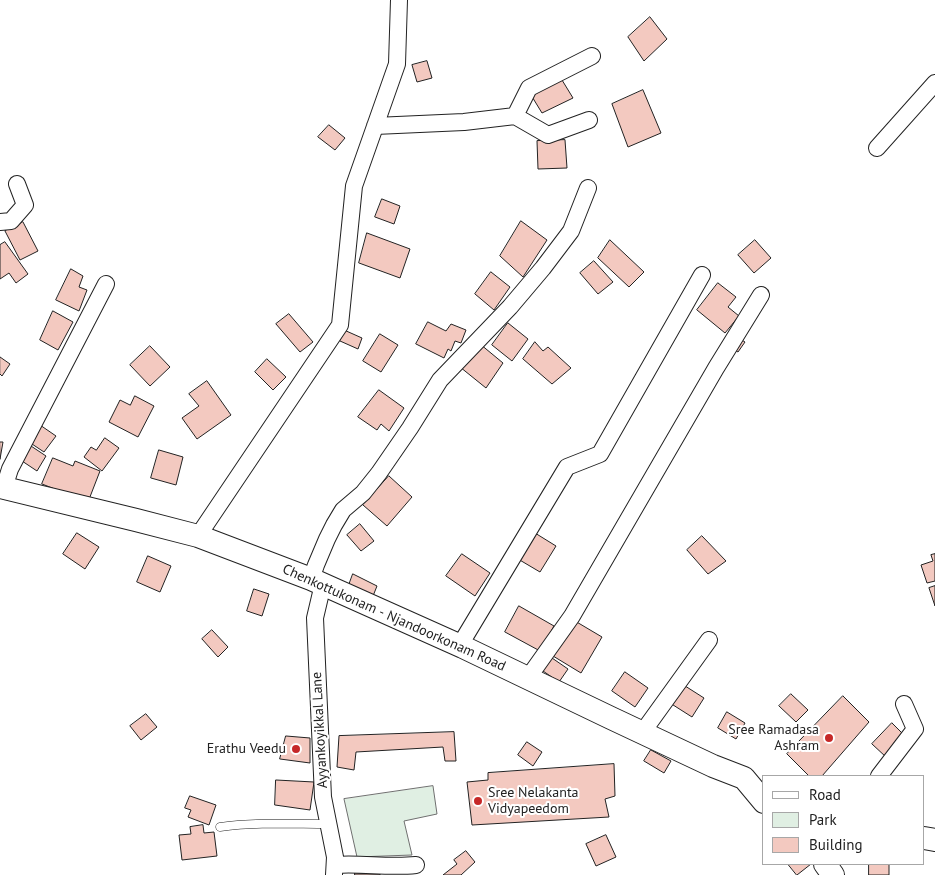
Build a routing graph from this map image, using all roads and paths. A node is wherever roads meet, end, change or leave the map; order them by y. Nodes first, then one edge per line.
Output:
1 (399, 0) edge
2 (592, 56) dead end
3 (935, 83) edge
4 (515, 116) junction
5 (589, 120) dead end
6 (375, 126) junction
7 (877, 148) dead end
8 (17, 184) dead end
9 (588, 188) dead end
10 (0, 222) edge
11 (702, 275) dead end
12 (106, 284) dead end
13 (761, 295) dead end
14 (2, 488) edge
15 (198, 536) junction
16 (317, 582) junction
17 (709, 640) dead end
18 (460, 645) junction
19 (528, 678) junction
20 (904, 704) dead end
21 (642, 733) junction
22 (880, 775) edge
23 (754, 778) edge
24 (762, 797) edge
25 (328, 824) junction
26 (220, 828) dead end
27 (416, 865) dead end
28 (826, 865) edge
29 (335, 870) edge
30 (834, 875) edge

1 - 6 street
2 - 4 street
3 - 7 street
4 - 5 street
4 - 6 street
6 - 15 street
8 - 10 street
9 - 16 street, Ayyankoyikkal Lane
11 - 18 street
12 - 14 street
13 - 19 street
14 - 15 main road, Chenkottukonam - Njandoorkonam Road
15 - 16 main road, Chenkottukonam - Njandoorkonam Road
16 - 18 main road, Chenkottukonam - Njandoorkonam Road
16 - 25 street, Ayyankoyikkal Lane
17 - 21 street
18 - 19 main road, Chenkottukonam - Njandoorkonam Road
19 - 21 main road, Chenkottukonam - Njandoorkonam Road
20 - 22 street
21 - 23 main road, Chenkottukonam - Njandoorkonam Road
23 - 24 main road, Chenkottukonam - Njandoorkonam Road
25 - 26 lane
25 - 29 street, Ayyankoyikkal Lane
27 - 29 street
28 - 30 main road

